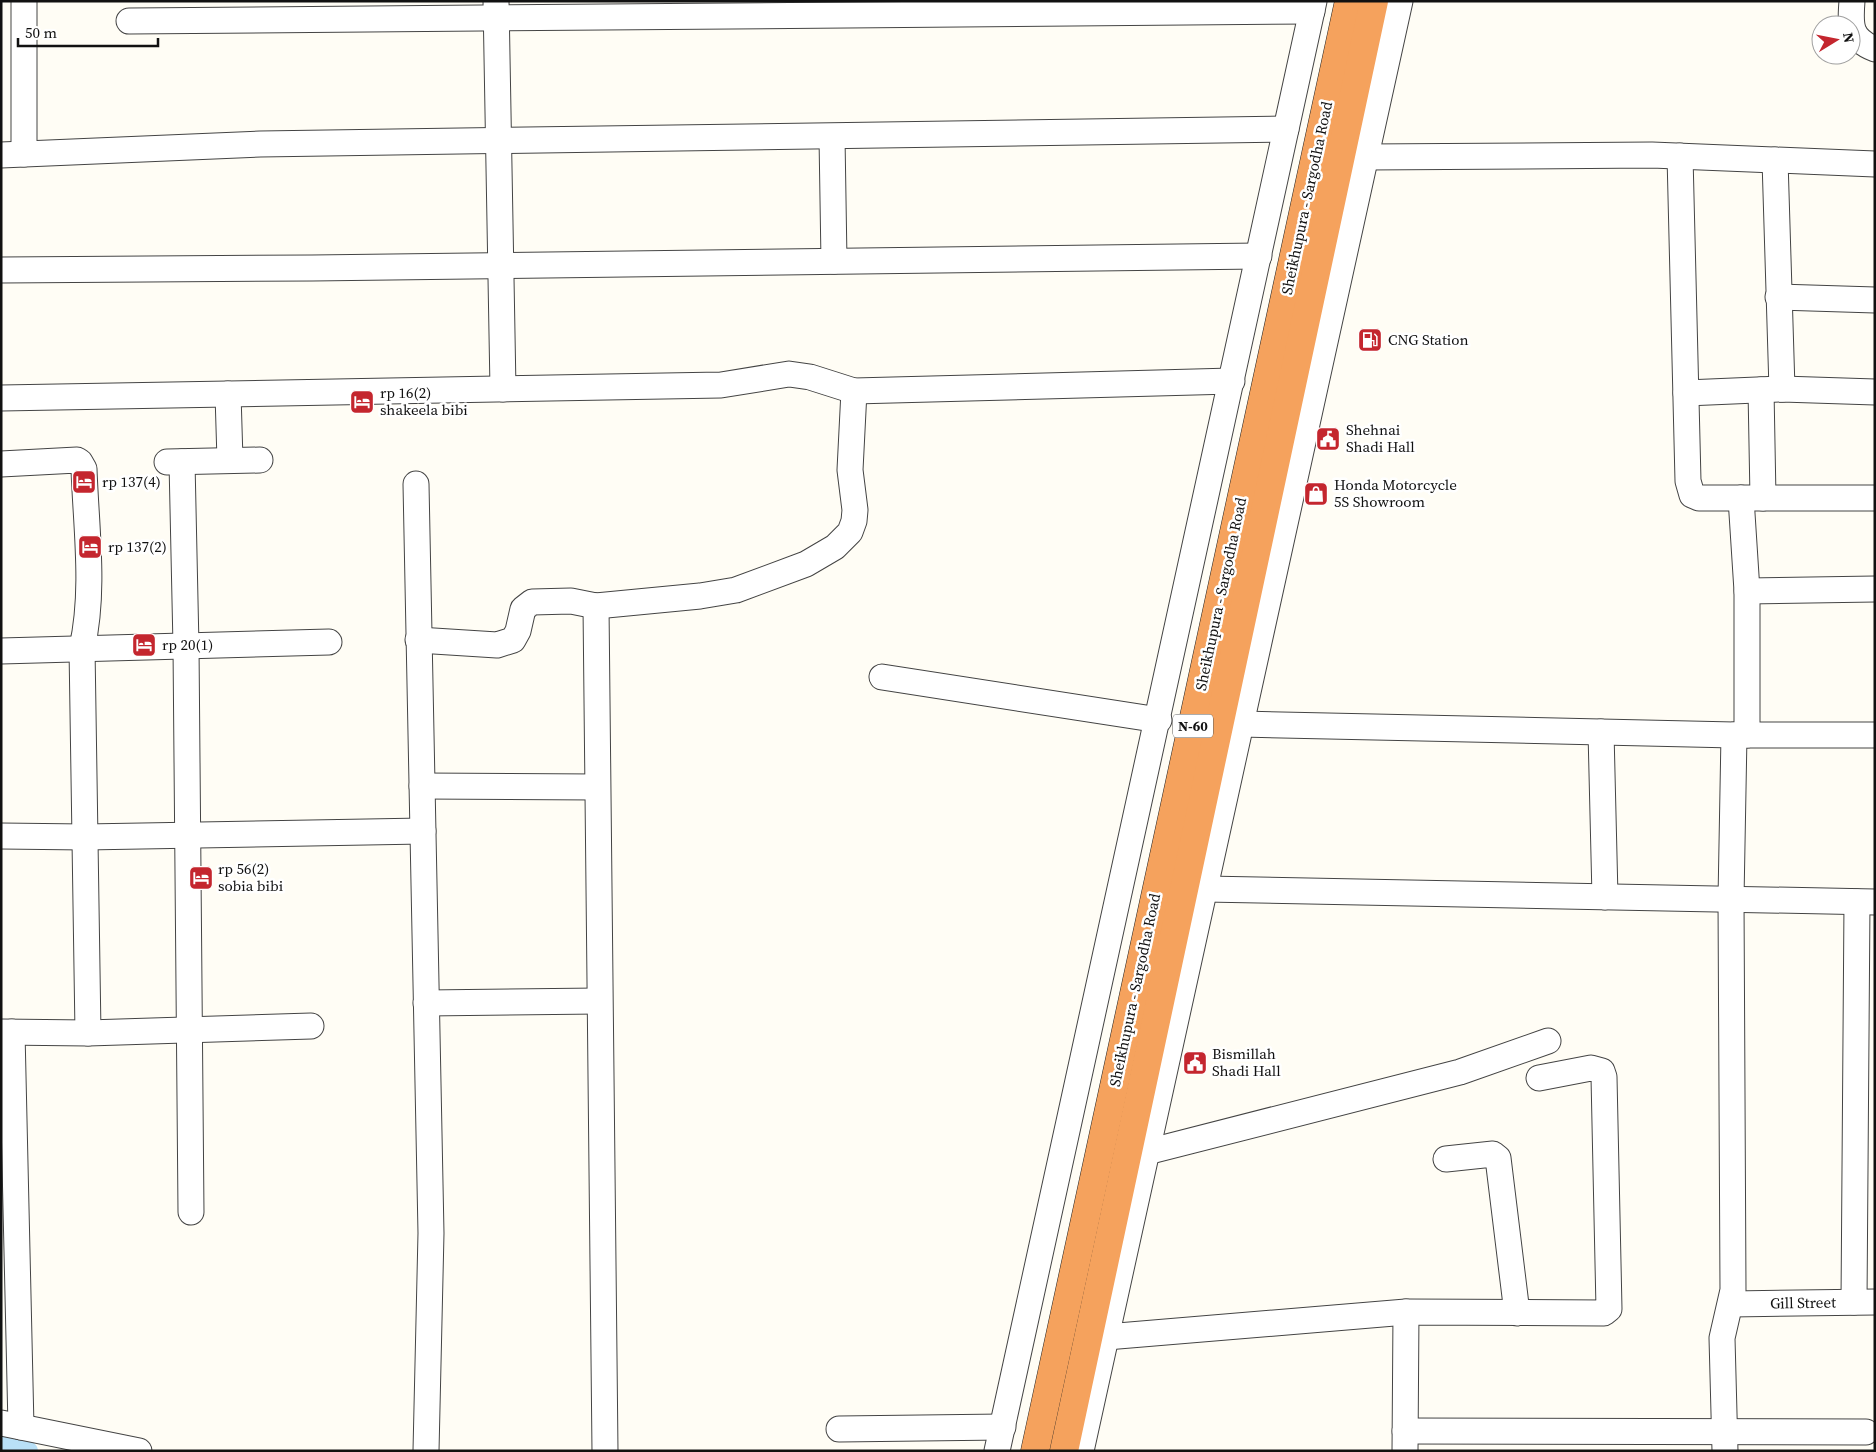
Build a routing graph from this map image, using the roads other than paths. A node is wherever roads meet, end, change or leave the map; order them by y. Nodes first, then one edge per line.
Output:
1 (24, 1) edge
2 (1349, 1) edge
3 (1374, 1) edge
4 (1400, 1) edge
5 (1852, 1) edge
6 (1313, 6) edge
7 (1026, 7) edge
8 (496, 10) edge
9 (129, 21) dead end
10 (1875, 49) edge
11 (1286, 129) junction
12 (832, 137) junction
13 (499, 142) junction
14 (12, 154) edge
15 (1680, 156) junction
16 (1366, 157) junction
17 (1775, 160) junction
18 (1875, 164) edge
19 (1259, 256) junction
20 (834, 261) junction
21 (502, 266) junction
22 (1, 270) edge
23 (1778, 297) junction
24 (1875, 300) edge
25 (1232, 381) junction
26 (503, 389) junction
27 (1772, 389) junction
28 (854, 391) junction
29 (1875, 392) edge
30 (1686, 393) junction
31 (228, 394) junction
32 (1, 398) edge
33 (230, 460) junction
34 (260, 460) dead end
35 (1, 464) edge
36 (416, 484) dead end
37 (1752, 498) junction
38 (1875, 498) edge
39 (1875, 589) edge
40 (1747, 591) junction
41 (596, 606) junction
42 (418, 640) junction
43 (330, 642) dead end
44 (186, 646) junction
45 (82, 648) junction
46 (1, 650) edge
47 (882, 678) dead end
48 (1159, 720) junction
49 (1241, 724) junction
50 (1601, 732) junction
51 (1740, 735) junction
52 (1875, 735) edge
53 (422, 786) junction
54 (597, 787) junction
55 (423, 832) junction
56 (188, 835) junction
57 (1, 836) edge
58 (85, 837) junction
59 (1205, 889) junction
60 (1606, 897) junction
61 (1731, 899) junction
62 (1866, 902) edge
63 (598, 1001) junction
64 (426, 1003) junction
65 (311, 1026) dead end
66 (189, 1029) junction
67 (7, 1032) edge
68 (88, 1033) junction
69 (1548, 1041) dead end
70 (1539, 1078) dead end
71 (1147, 1152) junction
72 (1446, 1158) dead end
73 (191, 1212) dead end
74 (1864, 1302) edge
75 (1731, 1304) junction
76 (1406, 1312) junction
77 (1517, 1313) junction
78 (1106, 1337) junction
79 (11, 1425) edge
80 (839, 1430) dead end
81 (1866, 1432) dead end
82 (1000, 1439) edge
83 (1405, 1441) edge
84 (1724, 1442) edge
85 (139, 1451) edge
86 (426, 1451) edge
87 (605, 1451) edge
88 (1035, 1451) edge
89 (1064, 1451) edge
90 (1081, 1451) edge

1 - 14 street
2 - 88 highway, Sheikhupura - Sargodha Road / N-60
3 - 89 highway, Sheikhupura - Sargodha Road / N-60
4 - 16 street
5 - 10 street
6 - 7 street
6 - 11 street
7 - 8 street
8 - 9 street
8 - 13 street
11 - 12 street
11 - 19 street
12 - 13 street
12 - 20 street
13 - 14 street
13 - 21 street
15 - 16 street
15 - 17 street
15 - 30 street
16 - 49 street
17 - 18 street
17 - 23 street
19 - 20 street
19 - 25 street
20 - 21 street
21 - 22 street
21 - 26 street
23 - 24 street
23 - 27 street
25 - 28 street
25 - 48 street
26 - 28 street
26 - 31 street
27 - 29 street
27 - 30 street
27 - 37 street
28 - 41 street
30 - 37 street
31 - 32 street
31 - 33 street
33 - 34 street
33 - 44 street
35 - 45 street
36 - 42 street
37 - 38 street
37 - 40 street
39 - 40 street
40 - 51 street
41 - 42 street
41 - 54 street
42 - 53 street
43 - 44 street
44 - 45 street
44 - 56 street
45 - 46 street
45 - 58 street
47 - 48 street
48 - 82 street
49 - 50 street
49 - 59 street
50 - 51 street
50 - 60 street
51 - 52 street
51 - 61 street
53 - 54 street
53 - 55 street
54 - 63 street
55 - 56 street
55 - 64 street
56 - 58 street
56 - 66 street
57 - 58 street
58 - 68 street
59 - 60 street
59 - 71 street
60 - 61 street
61 - 62 street
61 - 75 street
62 - 74 street
63 - 64 street
63 - 87 street
64 - 86 street
65 - 66 street
66 - 68 street
66 - 73 street
67 - 68 street
67 - 79 street
69 - 71 street
70 - 77 street
71 - 78 street
72 - 77 street
74 - 75 street, Gill Street
75 - 84 street
76 - 77 street
76 - 78 street
76 - 83 street
78 - 90 street
79 - 85 street
80 - 82 street
81 - 84 street
83 - 84 street

